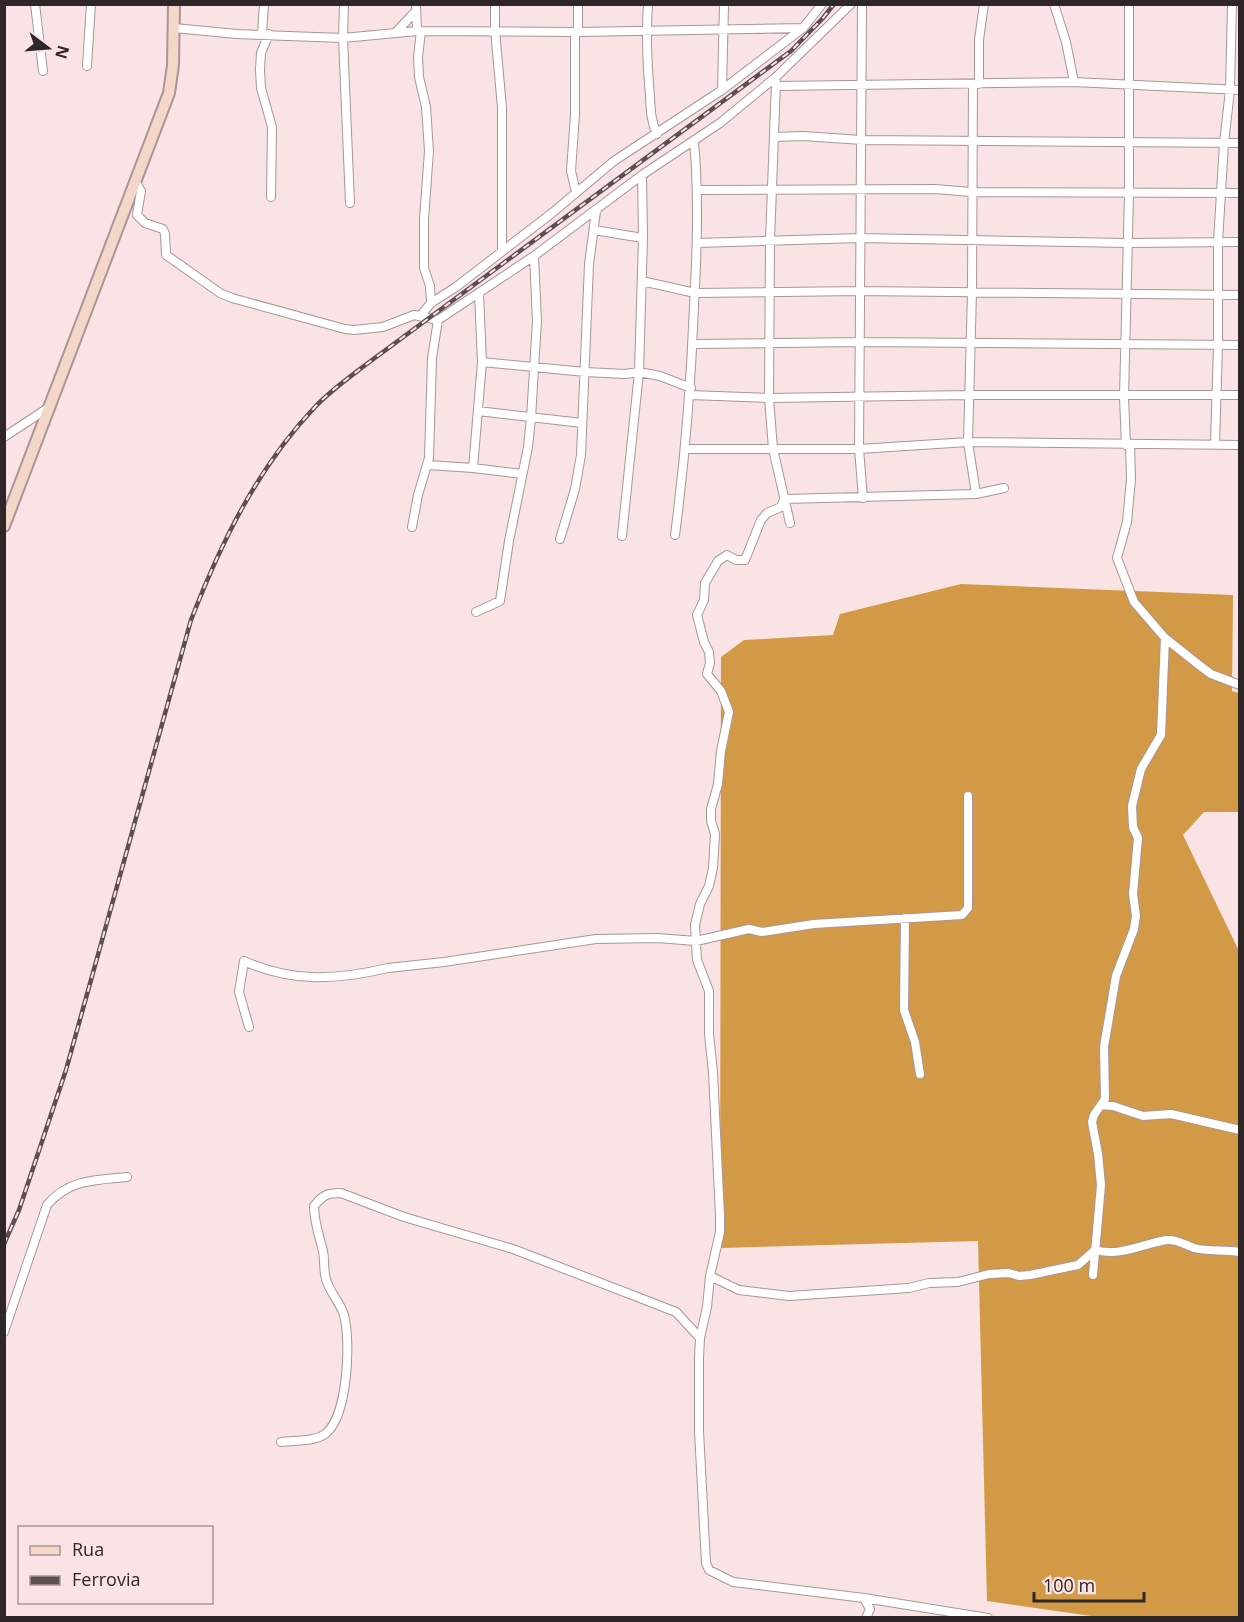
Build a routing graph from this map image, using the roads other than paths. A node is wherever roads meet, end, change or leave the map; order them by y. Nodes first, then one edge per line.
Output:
1 (35, 4) edge
2 (91, 4) edge
3 (174, 4) edge
4 (264, 4) edge
5 (344, 4) edge
6 (495, 4) edge
7 (578, 4) edge
8 (648, 4) edge
9 (724, 4) edge
10 (822, 4) edge
11 (851, 4) edge
12 (862, 4) edge
13 (984, 4) edge
14 (1054, 4) edge
15 (1129, 4) edge
16 (1232, 4) edge
17 (416, 8) edge
18 (174, 28) junction
19 (803, 28) junction
20 (723, 29) junction
21 (495, 30) junction
22 (646, 30) junction
23 (419, 31) junction
24 (576, 32) junction
25 (395, 33) junction
26 (265, 34) junction
27 (343, 38) junction
28 (87, 66) dead end
29 (43, 71) dead end
30 (776, 77) junction
31 (1074, 82) junction
32 (976, 84) junction
33 (776, 86) junction
34 (862, 86) junction
35 (1128, 86) junction
36 (722, 90) junction
37 (1230, 90) junction
38 (1239, 90) edge
39 (657, 134) junction
40 (774, 137) junction
41 (862, 140) junction
42 (694, 141) junction
43 (972, 141) junction
44 (1128, 143) junction
45 (1224, 143) junction
46 (1239, 143) edge
47 (642, 174) junction
48 (135, 181) junction
49 (698, 190) junction
50 (772, 190) junction
51 (861, 190) junction
52 (576, 192) junction
53 (971, 192) junction
54 (1129, 194) junction
55 (1222, 194) junction
56 (1239, 194) edge
57 (272, 197) dead end
58 (350, 202) dead end
59 (596, 211) junction
60 (594, 230) junction
61 (643, 238) junction
62 (860, 238) junction
63 (770, 240) junction
64 (971, 240) junction
65 (1218, 242) junction
66 (1239, 242) edge
67 (697, 243) junction
68 (1127, 243) junction
69 (502, 251) junction
70 (534, 256) junction
71 (642, 281) junction
72 (860, 291) junction
73 (769, 292) junction
74 (972, 292) junction
75 (695, 293) junction
76 (479, 294) junction
77 (1125, 294) junction
78 (1217, 296) junction
79 (1239, 296) edge
80 (431, 303) junction
81 (422, 315) junction
82 (438, 320) junction
83 (859, 342) junction
84 (768, 343) junction
85 (693, 344) junction
86 (970, 344) junction
87 (1125, 345) junction
88 (1218, 345) junction
89 (1239, 345) edge
90 (482, 362) junction
91 (535, 368) junction
92 (585, 372) junction
93 (639, 372) junction
94 (690, 392) junction
95 (968, 395) junction
96 (1216, 395) junction
97 (1239, 395) edge
98 (860, 397) junction
99 (1124, 397) junction
100 (769, 399) junction
101 (50, 407) junction
102 (478, 411) junction
103 (531, 418) junction
104 (582, 423) junction
105 (4, 437) edge
106 (968, 442) junction
107 (1215, 444) junction
108 (1128, 445) junction
109 (1239, 446) edge
110 (686, 449) junction
111 (773, 449) junction
112 (859, 449) junction
113 (428, 465) junction
114 (473, 468) junction
115 (522, 474) junction
116 (1004, 488) dead end
117 (976, 494) junction
118 (863, 498) junction
119 (784, 499) junction
120 (789, 524) dead end
121 (4, 526) edge
122 (412, 528) dead end
123 (675, 535) dead end
124 (622, 536) dead end
125 (560, 539) dead end
126 (477, 612) dead end
127 (1165, 638) junction
128 (1239, 685) edge
129 (969, 796) dead end
130 (905, 918) junction
131 (696, 941) junction
132 (249, 1027) dead end
133 (920, 1074) dead end
134 (1102, 1105) junction
135 (1239, 1130) edge
136 (127, 1177) dead end
137 (1095, 1250) junction
138 (1239, 1252) edge
139 (1093, 1275) dead end
140 (710, 1276) junction
141 (4, 1332) edge
142 (700, 1338) junction
143 (281, 1442) dead end
144 (864, 1598) junction
145 (866, 1617) edge
146 (988, 1617) edge

1 - 29 street
2 - 28 street
3 - 18 street
4 - 26 street
5 - 27 street
6 - 21 street
7 - 24 street
8 - 22 street
9 - 20 street
10 - 19 street
11 - 30 street
12 - 34 street
13 - 32 street
14 - 31 street
15 - 35 street
16 - 37 street
17 - 23 street
17 - 25 street
18 - 26 street
18 - 48 street
19 - 20 street
19 - 36 street
20 - 22 street
20 - 36 street
21 - 23 street
21 - 24 street
21 - 69 street
22 - 24 street
22 - 39 street
23 - 25 street
23 - 80 street
24 - 52 street
25 - 27 street
26 - 27 street
26 - 57 street
27 - 58 street
30 - 33 street
30 - 42 street
31 - 32 street
31 - 35 street
32 - 34 street
32 - 43 street
33 - 34 street
33 - 40 street
34 - 41 street
35 - 37 street
35 - 44 street
36 - 39 street
37 - 38 street
37 - 45 street
39 - 52 street
40 - 41 street
40 - 50 street
41 - 43 street
41 - 51 street
42 - 47 street
42 - 49 street
43 - 44 street
43 - 53 street
44 - 45 street
44 - 54 street
45 - 46 street
45 - 55 street
47 - 59 street
47 - 61 street
48 - 81 street
48 - 101 street
49 - 50 street
49 - 67 street
50 - 51 street
50 - 63 street
51 - 53 street
51 - 62 street
52 - 69 street
53 - 54 street
53 - 64 street
54 - 55 street
54 - 68 street
55 - 56 street
55 - 65 street
59 - 60 street
59 - 70 street
60 - 61 street
60 - 92 street
61 - 71 street
62 - 63 street
62 - 64 street
62 - 72 street
63 - 67 street
63 - 73 street
64 - 68 street
64 - 74 street
65 - 66 street
65 - 68 street
65 - 78 street
67 - 75 street
68 - 77 street
69 - 80 street
70 - 76 street
70 - 91 street
71 - 75 street
71 - 93 street
72 - 73 street
72 - 74 street
72 - 83 street
73 - 75 street
73 - 84 street
74 - 77 street
74 - 86 street
75 - 85 street
76 - 82 street
76 - 90 street
77 - 78 street
77 - 87 street
78 - 79 street
78 - 88 street
80 - 81 street
81 - 82 street
82 - 113 street
83 - 84 street
83 - 86 street
83 - 98 street
84 - 85 street
84 - 100 street
85 - 94 street
86 - 87 street
86 - 95 street
87 - 88 street
87 - 99 street
88 - 89 street
88 - 96 street
90 - 91 street
90 - 102 street
91 - 92 street
91 - 103 street
92 - 93 street
92 - 104 street
93 - 94 street
93 - 124 street
94 - 100 street
94 - 110 street
95 - 98 street
95 - 99 street
95 - 106 street
96 - 97 street
96 - 99 street
96 - 107 street
98 - 100 street
98 - 112 street
99 - 108 street
100 - 111 street
101 - 105 street
101 - 121 street
102 - 103 street
102 - 114 street
103 - 104 street
103 - 115 street
104 - 125 street
106 - 108 street
106 - 112 street
106 - 117 street
107 - 108 street
107 - 109 street
108 - 127 street
110 - 111 street
110 - 123 street
111 - 112 street
111 - 119 street
112 - 118 street
113 - 114 street
113 - 122 street
114 - 115 street
115 - 126 street
116 - 117 street
117 - 118 street
118 - 119 street
119 - 120 street
119 - 131 street
127 - 128 street
127 - 134 street
129 - 130 street
130 - 131 street
130 - 133 street
131 - 132 street
131 - 140 street
134 - 135 street
134 - 137 street
136 - 141 street
137 - 138 street
137 - 139 street
137 - 140 street
140 - 142 street
142 - 143 street
142 - 144 street
144 - 145 street
144 - 146 street

